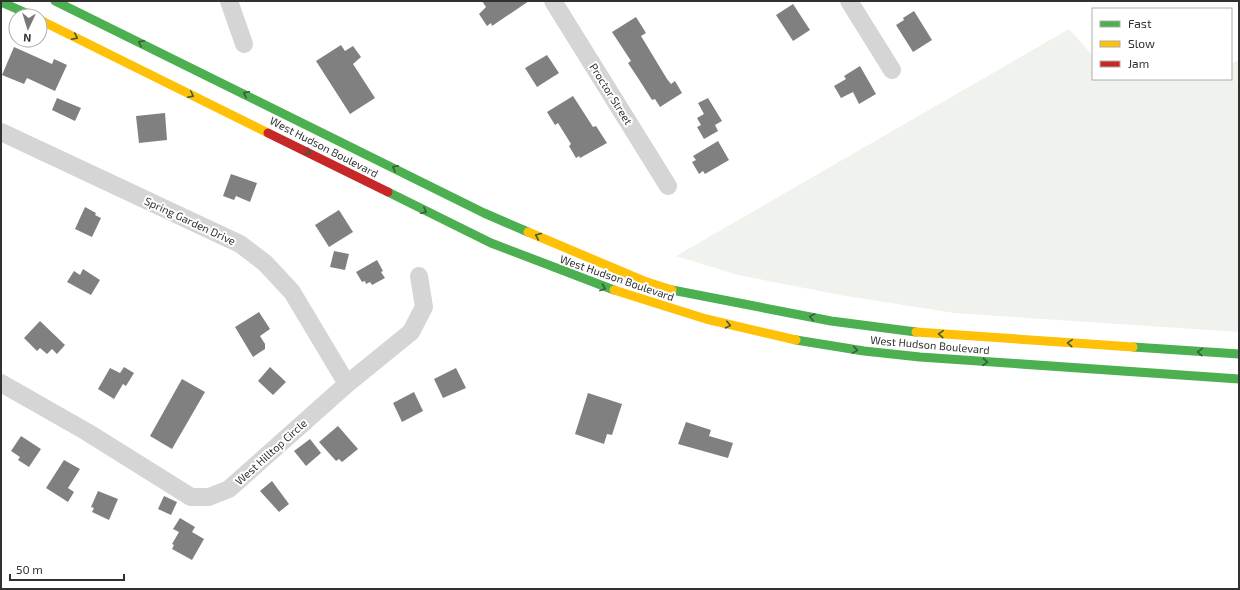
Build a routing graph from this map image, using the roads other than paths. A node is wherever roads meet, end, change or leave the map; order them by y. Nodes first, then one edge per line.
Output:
1 (55, 1) edge
2 (229, 1) edge
3 (553, 1) edge
4 (849, 1) edge
5 (1, 2) edge
6 (15, 8) edge
7 (48, 24) edge
8 (244, 44) dead end
9 (892, 70) dead end
10 (1, 132) edge
11 (668, 186) dead end
12 (419, 276) dead end
13 (1239, 354) edge
14 (1239, 379) edge
15 (1, 383) edge
16 (347, 384) junction

13 -> 1 main road, West Hudson Boulevard
2 - 8 street
3 - 11 street, Proctor Street
4 - 9 street
5 - 6 main road
7 -> 14 main road, West Hudson Boulevard
10 - 16 street, Spring Garden Drive
12 - 16 street, West Hilltop Circle
15 - 16 street, West Hilltop Circle

